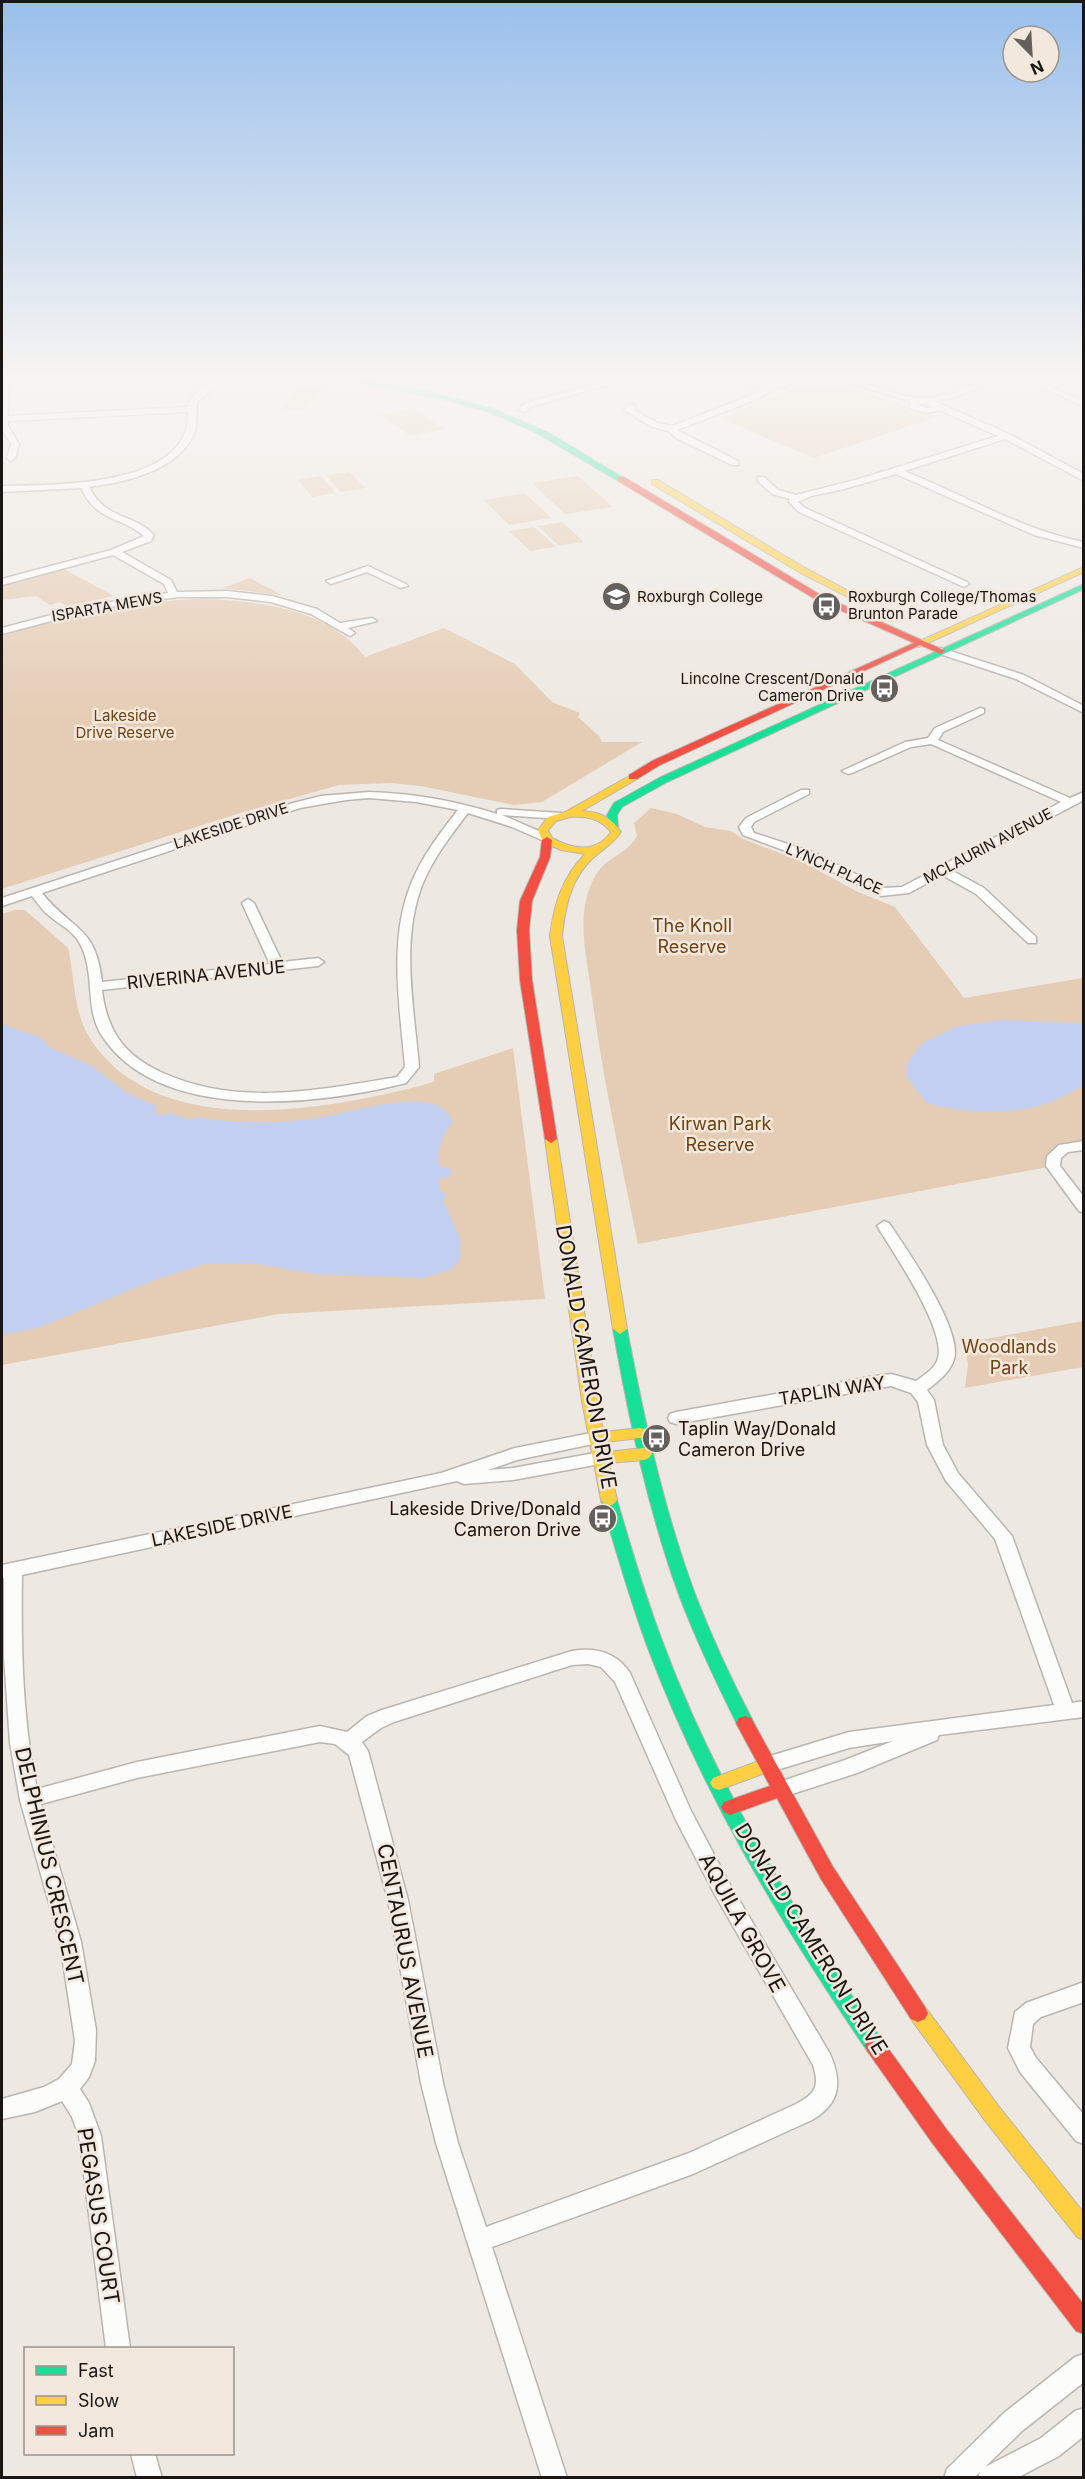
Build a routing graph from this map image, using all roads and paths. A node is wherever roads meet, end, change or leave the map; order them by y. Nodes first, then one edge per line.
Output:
1 (89, 495) edge
2 (649, 495) edge
3 (676, 495) edge
4 (785, 495) edge
5 (808, 495) edge
6 (949, 495) edge
7 (795, 498) junction
8 (1083, 545) edge
9 (114, 552) junction
10 (1083, 569) edge
11 (331, 581) dead end
12 (2, 582) edge
13 (964, 584) dead end
14 (403, 586) dead end
15 (1083, 586) edge
16 (174, 595) junction
17 (372, 621) dead end
18 (2, 631) edge
19 (938, 635) junction
20 (920, 643) junction
21 (959, 643) junction
22 (941, 651) junction
23 (1020, 677) junction
24 (1083, 710) edge
25 (980, 711) dead end
26 (932, 741) junction
27 (848, 771) dead end
28 (806, 792) dead end
29 (1083, 795) edge
30 (1070, 802) junction
31 (466, 808) junction
32 (565, 815) junction
33 (614, 825) junction
34 (545, 839) junction
35 (598, 848) junction
36 (942, 870) junction
37 (34, 891) junction
38 (892, 893) joint
39 (2, 902) edge
40 (248, 903) dead end
41 (1032, 940) dead end
42 (318, 962) dead end
43 (278, 967) junction
44 (95, 987) junction
45 (1083, 1145) edge
46 (1083, 1208) edge
47 (884, 1226) dead end
48 (917, 1389) junction
49 (676, 1418) dead end
50 (640, 1434) junction
51 (596, 1438) junction
52 (644, 1454) junction
53 (600, 1458) junction
54 (443, 1479) junction
55 (7, 1571) edge
56 (1074, 1710) edge
57 (947, 1727) junction
58 (349, 1741) junction
59 (767, 1765) junction
60 (719, 1783) junction
61 (780, 1790) junction
62 (30, 1799) junction
63 (730, 1807) junction
64 (1083, 1992) edge
65 (66, 2088) junction
66 (2, 2109) edge
67 (1083, 2133) edge
68 (1083, 2230) edge
69 (478, 2241) junction
70 (1083, 2323) edge
71 (118, 2347) edge
72 (1083, 2366) edge
73 (1083, 2420) edge
74 (143, 2455) edge
75 (150, 2478) edge
76 (555, 2478) edge
77 (956, 2478) edge
78 (990, 2478) edge

1 - 9 street
2 - 20 street
3 - 19 street
4 - 7 street
5 - 7 street
6 - 8 street
7 - 13 street
9 - 12 street
9 - 16 street
10 - 19 street
11 - 14 street
15 - 21 street
16 - 17 street, ISPARTA MEWS
16 - 18 street, ISPARTA MEWS
19 - 20 street
19 - 21 street
20 - 22 street
20 - 32 street
21 - 22 street
21 - 23 street
22 - 23 street
22 - 33 street
23 - 24 street
25 - 26 street
26 - 27 street
26 - 30 street
28 - 38 street, LYNCH PLACE
29 - 30 street, MCLAURIN AVENUE
30 - 36 street, MCLAURIN AVENUE
31 - 32 street, LAKESIDE DRIVE
31 - 34 street, LAKESIDE DRIVE
31 - 37 street, LAKESIDE DRIVE
31 - 44 street
32 - 33 street
32 - 34 street
33 - 35 street, DONALD CAMERON DRIVE
34 - 35 street
34 - 51 street, DONALD CAMERON DRIVE
35 - 50 street, DONALD CAMERON DRIVE
36 - 38 street, MCLAURIN AVENUE
36 - 41 street
37 - 39 street, LAKESIDE DRIVE
37 - 44 street
40 - 43 street
42 - 43 street, RIVERINA AVENUE
43 - 44 street, RIVERINA AVENUE
45 - 46 street
47 - 48 street
48 - 49 street, TAPLIN WAY
48 - 56 street
50 - 51 street, LAKESIDE DRIVE
50 - 52 street, DONALD CAMERON DRIVE
51 - 53 street, DONALD CAMERON DRIVE
51 - 54 street, LAKESIDE DRIVE
52 - 53 street, LAKESIDE DRIVE
52 - 59 street, DONALD CAMERON DRIVE
53 - 54 street, LAKESIDE DRIVE
53 - 60 street, DONALD CAMERON DRIVE
54 - 55 street, LAKESIDE DRIVE
55 - 62 street, DELPHINIUS CRESCENT
56 - 57 street
57 - 59 street
57 - 61 street
58 - 62 street
58 - 69 street, CENTAURUS AVENUE
58 - 69 street, AQUILA GROVE
59 - 60 street
59 - 61 street, DONALD CAMERON DRIVE
60 - 63 street, DONALD CAMERON DRIVE
61 - 63 street
61 - 68 street, DONALD CAMERON DRIVE
62 - 65 street, DELPHINIUS CRESCENT
63 - 70 street, DONALD CAMERON DRIVE
64 - 67 street
65 - 66 street
65 - 71 street, PEGASUS COURT
69 - 76 street, CENTAURUS AVENUE
72 - 77 street
73 - 78 street
74 - 75 street

